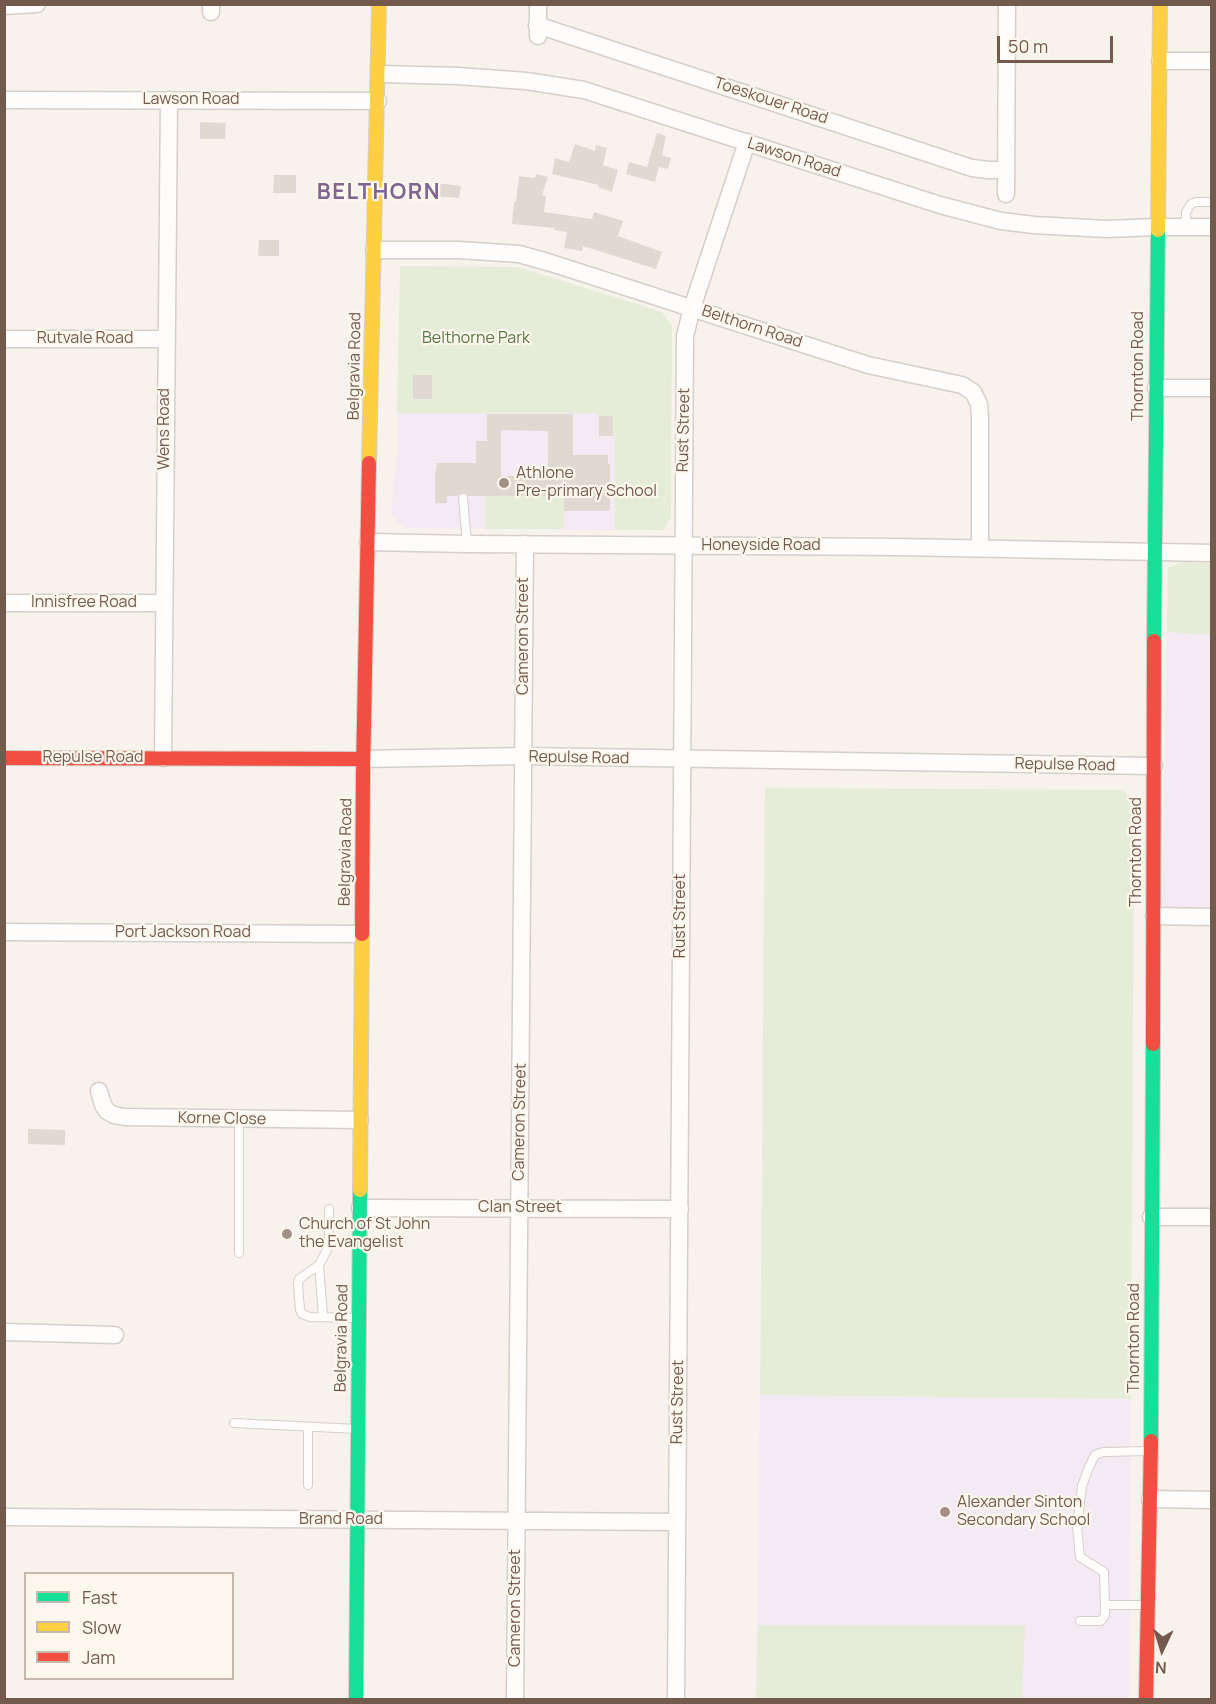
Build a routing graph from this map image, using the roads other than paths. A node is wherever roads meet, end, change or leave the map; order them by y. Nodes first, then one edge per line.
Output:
1 (37, 4) edge
2 (379, 4) edge
3 (538, 4) edge
4 (1007, 4) edge
5 (1160, 4) edge
6 (4, 6) edge
7 (1160, 61) junction
8 (1212, 61) edge
9 (379, 74) junction
10 (4, 100) edge
11 (169, 100) junction
12 (378, 101) junction
13 (747, 142) junction
14 (1006, 170) junction
15 (1006, 194) dead end
16 (1212, 202) edge
17 (1157, 227) junction
18 (1186, 227) junction
19 (1212, 227) edge
20 (374, 250) junction
21 (692, 308) junction
22 (4, 339) edge
23 (165, 339) junction
24 (1156, 388) junction
25 (1212, 388) edge
26 (463, 498) dead end
27 (368, 542) junction
28 (467, 544) junction
29 (525, 544) junction
30 (683, 546) junction
31 (980, 548) junction
32 (1154, 552) junction
33 (1212, 553) edge
34 (4, 603) edge
35 (164, 603) junction
36 (524, 756) junction
37 (4, 758) edge
38 (163, 758) junction
39 (363, 759) junction
40 (682, 760) junction
41 (1154, 766) junction
42 (1154, 916) junction
43 (1212, 917) edge
44 (4, 932) edge
45 (361, 934) junction
46 (99, 1091) dead end
47 (239, 1119) junction
48 (360, 1120) junction
49 (360, 1208) junction
50 (520, 1208) junction
51 (328, 1209) dead end
52 (680, 1209) junction
53 (1151, 1217) junction
54 (1212, 1217) edge
55 (239, 1253) dead end
56 (319, 1265) junction
57 (323, 1316) junction
58 (359, 1318) junction
59 (4, 1332) edge
60 (115, 1335) dead end
61 (234, 1423) dead end
62 (308, 1427) junction
63 (358, 1429) junction
64 (1150, 1451) junction
65 (308, 1485) dead end
66 (1150, 1499) junction
67 (1212, 1500) edge
68 (4, 1517) edge
69 (357, 1520) junction
70 (517, 1520) junction
71 (677, 1522) junction
72 (1105, 1605) junction
73 (1148, 1605) junction
74 (1080, 1621) dead end
75 (356, 1700) edge
76 (515, 1700) edge
77 (676, 1700) edge
78 (1146, 1700) edge

1 - 6 street
2 - 9 street, Belgravia Road
3 - 14 street, Toeskouer Road
4 - 14 street
5 - 7 street, Thornton Road
7 - 8 street
7 - 17 street, Thornton Road
9 - 12 street, Belgravia Road
9 - 13 street, Lawson Road
10 - 11 street, Lawson Road
11 - 12 street, Lawson Road
11 - 23 street, Wens Road
12 - 20 street, Belgravia Road
13 - 17 street, Lawson Road
13 - 21 street, Rust Street
14 - 15 street
16 - 18 lane
17 - 18 street, Lawson Road
17 - 24 street, Thornton Road
18 - 19 street, Lawson Road
20 - 21 street, Belthorn Road
20 - 27 street, Belgravia Road
21 - 30 street, Rust Street
21 - 31 street, Belthorn Road
22 - 23 street, Rutvale Road
23 - 35 street, Wens Road
24 - 25 street
24 - 32 street, Thornton Road
26 - 28 lane
27 - 28 street, Honeyside Road
27 - 39 street, Belgravia Road
28 - 29 street, Honeyside Road
29 - 30 street, Honeyside Road
29 - 36 street, Cameron Street
30 - 31 street, Honeyside Road
30 - 40 street, Rust Street
31 - 32 street, Honeyside Road
32 - 33 street, Honeyside Road
32 - 41 street, Thornton Road
34 - 35 street, Innisfree Road
35 - 38 street, Wens Road
36 - 39 street, Repulse Road
36 - 40 street, Repulse Road
36 - 50 street, Cameron Street
37 - 38 street, Repulse Road
38 - 39 street, Repulse Road
39 - 45 street, Belgravia Road
40 - 41 street, Repulse Road
40 - 52 street, Rust Street
41 - 42 street, Thornton Road
42 - 43 street
42 - 53 street, Thornton Road
44 - 45 street, Port Jackson Road
45 - 48 street, Belgravia Road
46 - 47 street, Korne Close
47 - 48 street, Korne Close
47 - 55 lane
48 - 49 street, Belgravia Road
49 - 50 street, Clan Street
49 - 58 street, Belgravia Road
50 - 52 street, Clan Street
50 - 70 street, Cameron Street
51 - 56 lane
52 - 71 street, Rust Street
53 - 54 street
53 - 64 street, Thornton Road
56 - 57 lane
56 - 57 lane
57 - 58 lane
58 - 63 street, Belgravia Road
59 - 60 street
61 - 62 lane
62 - 63 lane
62 - 65 lane
63 - 69 street, Belgravia Road
64 - 66 street, Thornton Road
64 - 72 lane
66 - 67 street
66 - 73 street, Thornton Road
68 - 69 street, Brand Road
69 - 70 street, Brand Road
69 - 75 street, Belgravia Road
70 - 71 street, Brand Road
70 - 76 street, Cameron Street
71 - 77 street, Rust Street
72 - 73 lane
72 - 74 lane
73 - 78 street, Thornton Road

